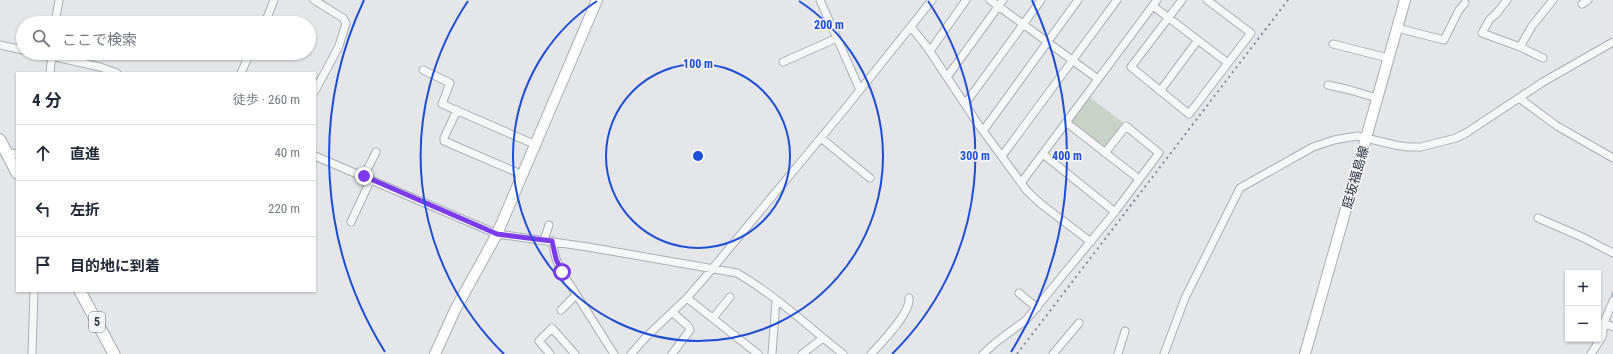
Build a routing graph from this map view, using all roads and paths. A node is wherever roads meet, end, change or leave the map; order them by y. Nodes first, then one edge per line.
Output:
1 (59, 0) edge
2 (274, 0) edge
3 (314, 0) edge
4 (597, 0) edge
5 (820, 0) edge
6 (932, 0) edge
7 (966, 0) edge
8 (990, 0) edge
9 (1041, 0) edge
10 (1078, 0) edge
11 (1117, 0) edge
12 (1182, 0) edge
13 (1207, 0) edge
14 (1404, 0) edge
15 (1507, 0) edge
16 (1552, 0) edge
17 (1001, 3) edge
18 (1155, 3) edge
19 (1465, 3) dead end
20 (56, 16) edge
21 (268, 16) edge
22 (1168, 18) junction
23 (1024, 24) junction
24 (911, 26) junction
25 (1397, 28) junction
26 (837, 38) junction
27 (1198, 40) junction
28 (1048, 42) junction
29 (1613, 42) edge
30 (1333, 44) dead end
31 (0, 46) edge
32 (1520, 47) junction
33 (16, 49) edge
34 (930, 51) junction
35 (1388, 58) junction
36 (1543, 58) dead end
37 (51, 60) edge
38 (76, 60) edge
39 (247, 60) edge
40 (1072, 60) junction
41 (783, 62) dead end
42 (1228, 63) junction
43 (423, 70) dead end
44 (50, 72) edge
45 (114, 72) edge
46 (241, 72) edge
47 (947, 77) junction
48 (1098, 79) junction
49 (1328, 85) dead end
50 (316, 88) edge
51 (860, 90) junction
52 (1160, 91) junction
53 (1377, 98) junction
54 (1519, 98) junction
55 (965, 104) junction
56 (457, 110) junction
57 (1067, 122) junction
58 (983, 131) junction
59 (1366, 137) junction
60 (821, 138) junction
61 (536, 145) junction
62 (5, 148) edge
63 (376, 152) dead end
64 (1106, 153) junction
65 (1043, 154) junction
66 (316, 156) edge
67 (1002, 156) junction
68 (1613, 158) edge
69 (16, 170) edge
70 (523, 175) junction
71 (368, 178) junction
72 (870, 178) dead end
73 (1139, 179) junction
74 (1021, 183) junction
75 (1115, 212) junction
76 (1538, 218) dead end
77 (352, 222) dead end
78 (549, 225) dead end
79 (497, 234) junction
80 (544, 240) junction
81 (552, 241) junction
82 (1091, 242) junction
83 (1613, 253) edge
84 (712, 269) junction
85 (34, 292) edge
86 (81, 292) edge
87 (1019, 293) dead end
88 (576, 295) junction
89 (730, 297) dead end
90 (687, 298) junction
91 (910, 298) dead end
92 (776, 300) junction
93 (1613, 301) edge
94 (1037, 308) junction
95 (561, 310) dead end
96 (672, 312) junction
97 (713, 318) junction
98 (1079, 323) dead end
99 (1604, 323) junction
100 (1613, 327) edge
101 (1125, 331) dead end
102 (823, 338) junction
103 (32, 354) edge
104 (114, 354) edge
105 (435, 354) edge
106 (550, 354) edge
107 (575, 354) edge
108 (614, 354) edge
109 (631, 354) edge
110 (672, 354) edge
111 (758, 354) edge
112 (772, 354) edge
113 (802, 354) edge
114 (843, 354) edge
115 (871, 354) edge
116 (983, 354) edge
117 (1053, 354) edge
118 (1118, 354) edge
119 (1164, 354) edge
120 (1306, 354) edge
121 (1592, 354) edge

1 - 20 street
2 - 21 street
3 - 50 street
4 - 61 street
5 - 26 street
6 - 24 street
7 - 34 street
8 - 17 street
9 - 23 street
10 - 28 street
11 - 40 street
12 - 22 street
13 - 42 street
14 - 25 street, 庭坂福島線
15 - 32 street
16 - 32 street
17 - 23 street
17 - 47 street
18 - 22 street
18 - 48 street
19 - 25 street
22 - 27 street
22 - 52 street
23 - 28 street
23 - 55 street
24 - 34 street
24 - 51 street
25 - 35 street, 庭坂福島線
26 - 41 street
26 - 51 street
27 - 42 street
27 - 52 street
28 - 40 street
28 - 58 street
29 - 54 street
30 - 35 street
31 - 33 street
32 - 36 street
34 - 47 street
35 - 53 street, 庭坂福島線
37 - 44 street
38 - 45 street
39 - 46 street
40 - 48 street
40 - 67 street
42 - 52 street
43 - 56 street
47 - 55 street
48 - 57 street
49 - 53 street
51 - 60 street
53 - 59 street, 庭坂福島線
54 - 59 street
54 - 68 street
55 - 58 street
56 - 61 street
56 - 70 street
57 - 64 street
57 - 65 street
58 - 67 street
59 - 119 street
59 - 120 street, 庭坂福島線
60 - 72 street
60 - 84 street
61 - 70 street
62 - 69 main road
63 - 71 street
64 - 73 street
64 - 73 street
65 - 74 street
65 - 75 street
66 - 71 street
67 - 74 street
70 - 79 street
71 - 77 street
71 - 79 street
73 - 75 street
74 - 82 street
75 - 82 street
76 - 83 street
78 - 80 street
79 - 80 street
79 - 105 street
80 - 81 street
81 - 84 street
81 - 88 street
82 - 94 street
84 - 90 street
84 - 92 street
85 - 103 street
86 - 104 main road, 5
87 - 94 street
88 - 95 street
88 - 108 street
89 - 97 street
90 - 96 street
90 - 97 street
91 - 115 street
92 - 102 street
92 - 112 street
93 - 99 street
94 - 116 street
96 - 109 street
96 - 110 street
97 - 111 street
98 - 117 street
99 - 100 street
99 - 121 street
101 - 118 street
102 - 113 street
102 - 114 street
106 - 107 street

